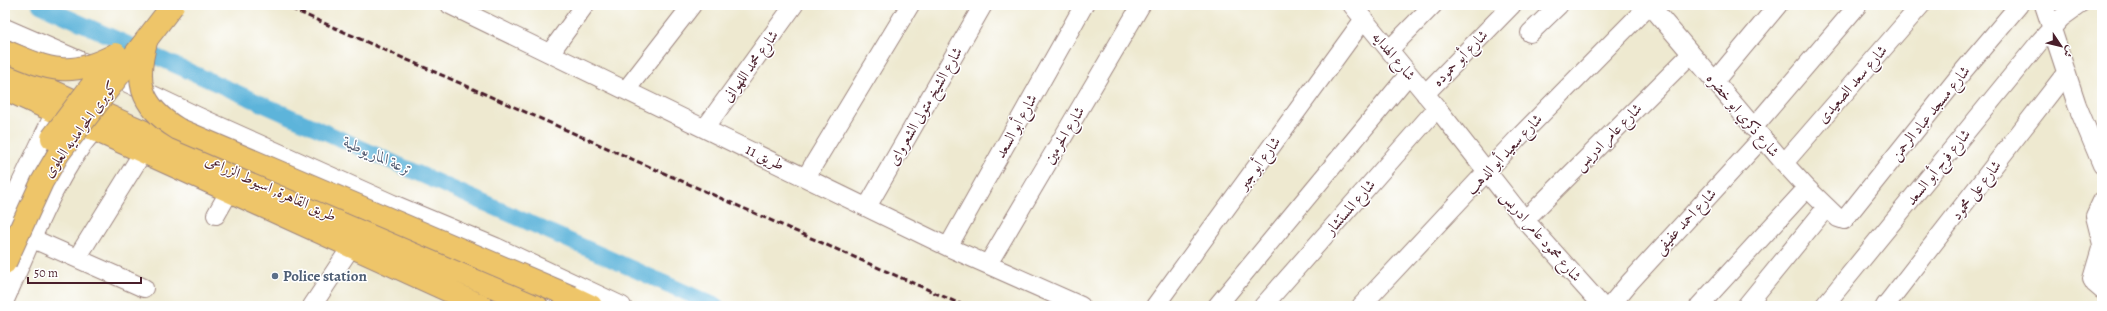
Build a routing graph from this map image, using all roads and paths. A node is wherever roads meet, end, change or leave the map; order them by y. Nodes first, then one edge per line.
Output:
1 (156, 5) edge
2 (173, 5) edge
3 (450, 5) edge
4 (585, 5) edge
5 (692, 5) edge
6 (794, 5) edge
7 (910, 5) edge
8 (983, 5) edge
9 (1084, 5) edge
10 (1141, 5) edge
11 (1433, 5) edge
12 (1512, 5) edge
13 (1559, 5) edge
14 (1649, 5) edge
15 (1778, 5) edge
16 (1858, 5) edge
17 (1921, 5) edge
18 (2019, 5) edge
19 (2044, 5) edge
20 (2079, 5) edge
21 (473, 10) edge
22 (1358, 10) edge
23 (5, 28) edge
24 (2052, 29) junction
25 (1530, 33) dead end
26 (147, 38) junction
27 (1389, 50) junction
28 (5, 51) edge
29 (550, 53) junction
30 (116, 54) junction
31 (1692, 54) junction
32 (5, 70) edge
33 (2066, 73) junction
34 (1409, 74) junction
35 (1714, 82) junction
36 (5, 90) edge
37 (626, 90) junction
38 (1425, 94) junction
39 (1437, 108) junction
40 (55, 112) junction
41 (705, 128) junction
42 (94, 130) junction
43 (1758, 133) junction
44 (143, 152) junction
45 (2100, 154) edge
46 (1784, 163) junction
47 (1487, 172) junction
48 (806, 177) junction
49 (1807, 188) junction
50 (229, 192) junction
51 (2102, 201) edge
52 (867, 207) junction
53 (1826, 208) junction
54 (216, 215) dead end
55 (5, 216) edge
56 (1525, 220) junction
57 (1841, 220) joint
58 (5, 233) edge
59 (33, 239) junction
60 (2102, 244) edge
61 (351, 247) junction
62 (948, 247) junction
63 (77, 258) junction
64 (5, 263) edge
65 (988, 264) junction
66 (144, 288) dead end
67 (2102, 290) edge
68 (5, 300) edge
69 (581, 302) edge
70 (472, 304) edge
71 (312, 306) edge
72 (537, 306) edge
73 (622, 306) edge
74 (1081, 306) edge
75 (1155, 306) edge
76 (1217, 306) edge
77 (1263, 306) edge
78 (1361, 306) edge
79 (1602, 306) edge
80 (1610, 306) edge
81 (1699, 306) edge
82 (1746, 306) edge
83 (1824, 306) edge
84 (1885, 306) edge

1 - 30 main road, كوبرى الحوامديه العلوى
2 - 26 main road, كوبرى الحوامديه العلوى, bridge
3 - 21 street, طريق 11
4 - 29 street
5 - 37 street
6 - 41 street, شارع محمد اللهوانى
7 - 48 street
8 - 52 street, شارع الشيخ متولى الشعرواى
9 - 62 street, شارع أبو السعد
10 - 65 street, شارع الحرمين
11 - 27 street
12 - 38 street, شارع أبو حموده
13 - 25 street
14 - 31 street, شارع ذكري ابو خضره
14 - 47 street, شارع سعيد أبو الدهب
15 - 35 street
16 - 43 street, شارع احمد عفيفى
17 - 46 street, شارع سعد الصعيدى
18 - 57 street, شارع مسجد عباد الرحمن
19 - 24 street
20 - 24 street, شارع فرج أبو السعد
21 - 29 street, طريق 11
22 - 27 street, شارع الهدايه
22 - 75 street, شارع أبو جبر
23 - 73 street
24 - 33 street
24 - 83 street, شارع فرج أبو السعد
26 - 64 main road, كوبرى الحوامديه العلوى, bridge
26 - 69 main road, bridge
27 - 34 street, شارع الهدايه
28 - 30 main road, bridge
29 - 37 street, طريق 11
30 - 58 main road, كوبرى الحوامديه العلوى, bridge
31 - 35 street, شارع ذكري ابو خضره
31 - 56 street, شارع عامر ادريس
32 - 72 main road, طريق القاهرة, اسيوط الزراعى
33 - 45 street
33 - 84 street, شارع على محمود
34 - 38 street, شارع الهدايه
34 - 76 street
35 - 43 street, شارع ذكري ابو خضره
36 - 40 main road, طريق القاهرة, اسيوط الزراعى
37 - 41 street, طريق 11
38 - 39 street, شارع الهدايه
39 - 47 street, شارع محمود عامر ادريس
39 - 77 street, شارع المستشار
40 - 42 main road, طريق القاهرة, اسيوط الزراعى
40 - 55 street
41 - 48 street, طريق 11
42 - 44 main road, طريق القاهرة, اسيوط الزراعى
42 - 59 street
43 - 46 street, شارع ذكري ابو خضره
43 - 80 street, شارع احمد عفيفى
44 - 50 main road, طريق القاهرة, اسيوط الزراعى
44 - 63 street
46 - 49 street, شارع ذكري ابو خضره
47 - 56 street, شارع محمود عامر ادريس
47 - 78 street, شارع سعيد أبو الدهب
48 - 52 street, طريق 11
49 - 53 street, شارع ذكري ابو خضره
49 - 81 street
50 - 54 street
50 - 61 main road, طريق القاهرة, اسيوط الزراعى
51 - 60 street
52 - 62 street, طريق 11
53 - 57 street, شارع ذكري ابو خضره
53 - 82 street
56 - 79 street, شارع محمود عامر ادريس
59 - 63 street
59 - 68 street
60 - 67 street
61 - 70 main road, طريق القاهرة, اسيوط الزراعى
61 - 71 street
62 - 65 street, طريق 11
63 - 66 street
65 - 74 street, طريق 11

